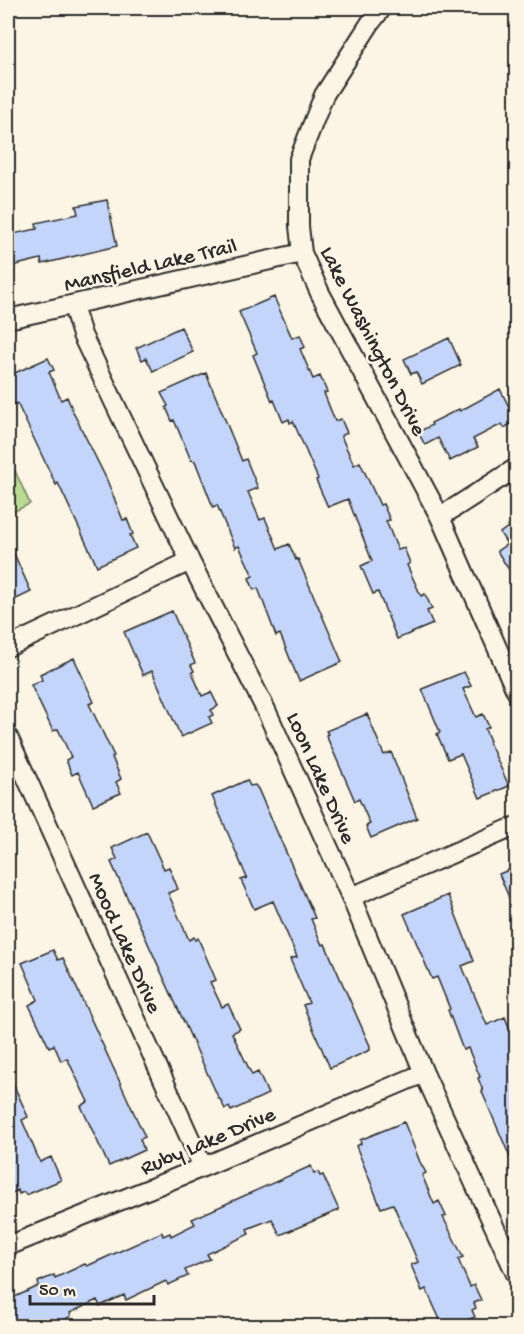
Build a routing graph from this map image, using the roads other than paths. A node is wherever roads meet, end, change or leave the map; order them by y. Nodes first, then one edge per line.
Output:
1 (382, 8) edge
2 (302, 253) junction
3 (73, 306) junction
4 (8, 319) edge
5 (516, 468) edge
6 (440, 517) junction
7 (190, 561) junction
8 (8, 647) edge
9 (516, 691) edge
10 (8, 737) edge
11 (516, 826) edge
12 (351, 897) junction
13 (424, 1073) junction
14 (203, 1167) junction
15 (8, 1246) edge
16 (516, 1274) edge

1 - 2 street, Lake Washington Drive
2 - 3 street, Mansfield Lake Trail
2 - 6 street, Lake Washington Drive
3 - 4 street, Mansfield Lake Trail
3 - 7 street, Loon Lake Drive
5 - 6 street
6 - 9 street, Lake Washington Drive
7 - 8 street
7 - 12 street, Loon Lake Drive
10 - 14 street, Mood Lake Drive
11 - 12 street
12 - 13 street, Loon Lake Drive
13 - 14 street, Ruby Lake Drive
13 - 16 street, Loon Lake Drive
14 - 15 street, Ruby Lake Drive

